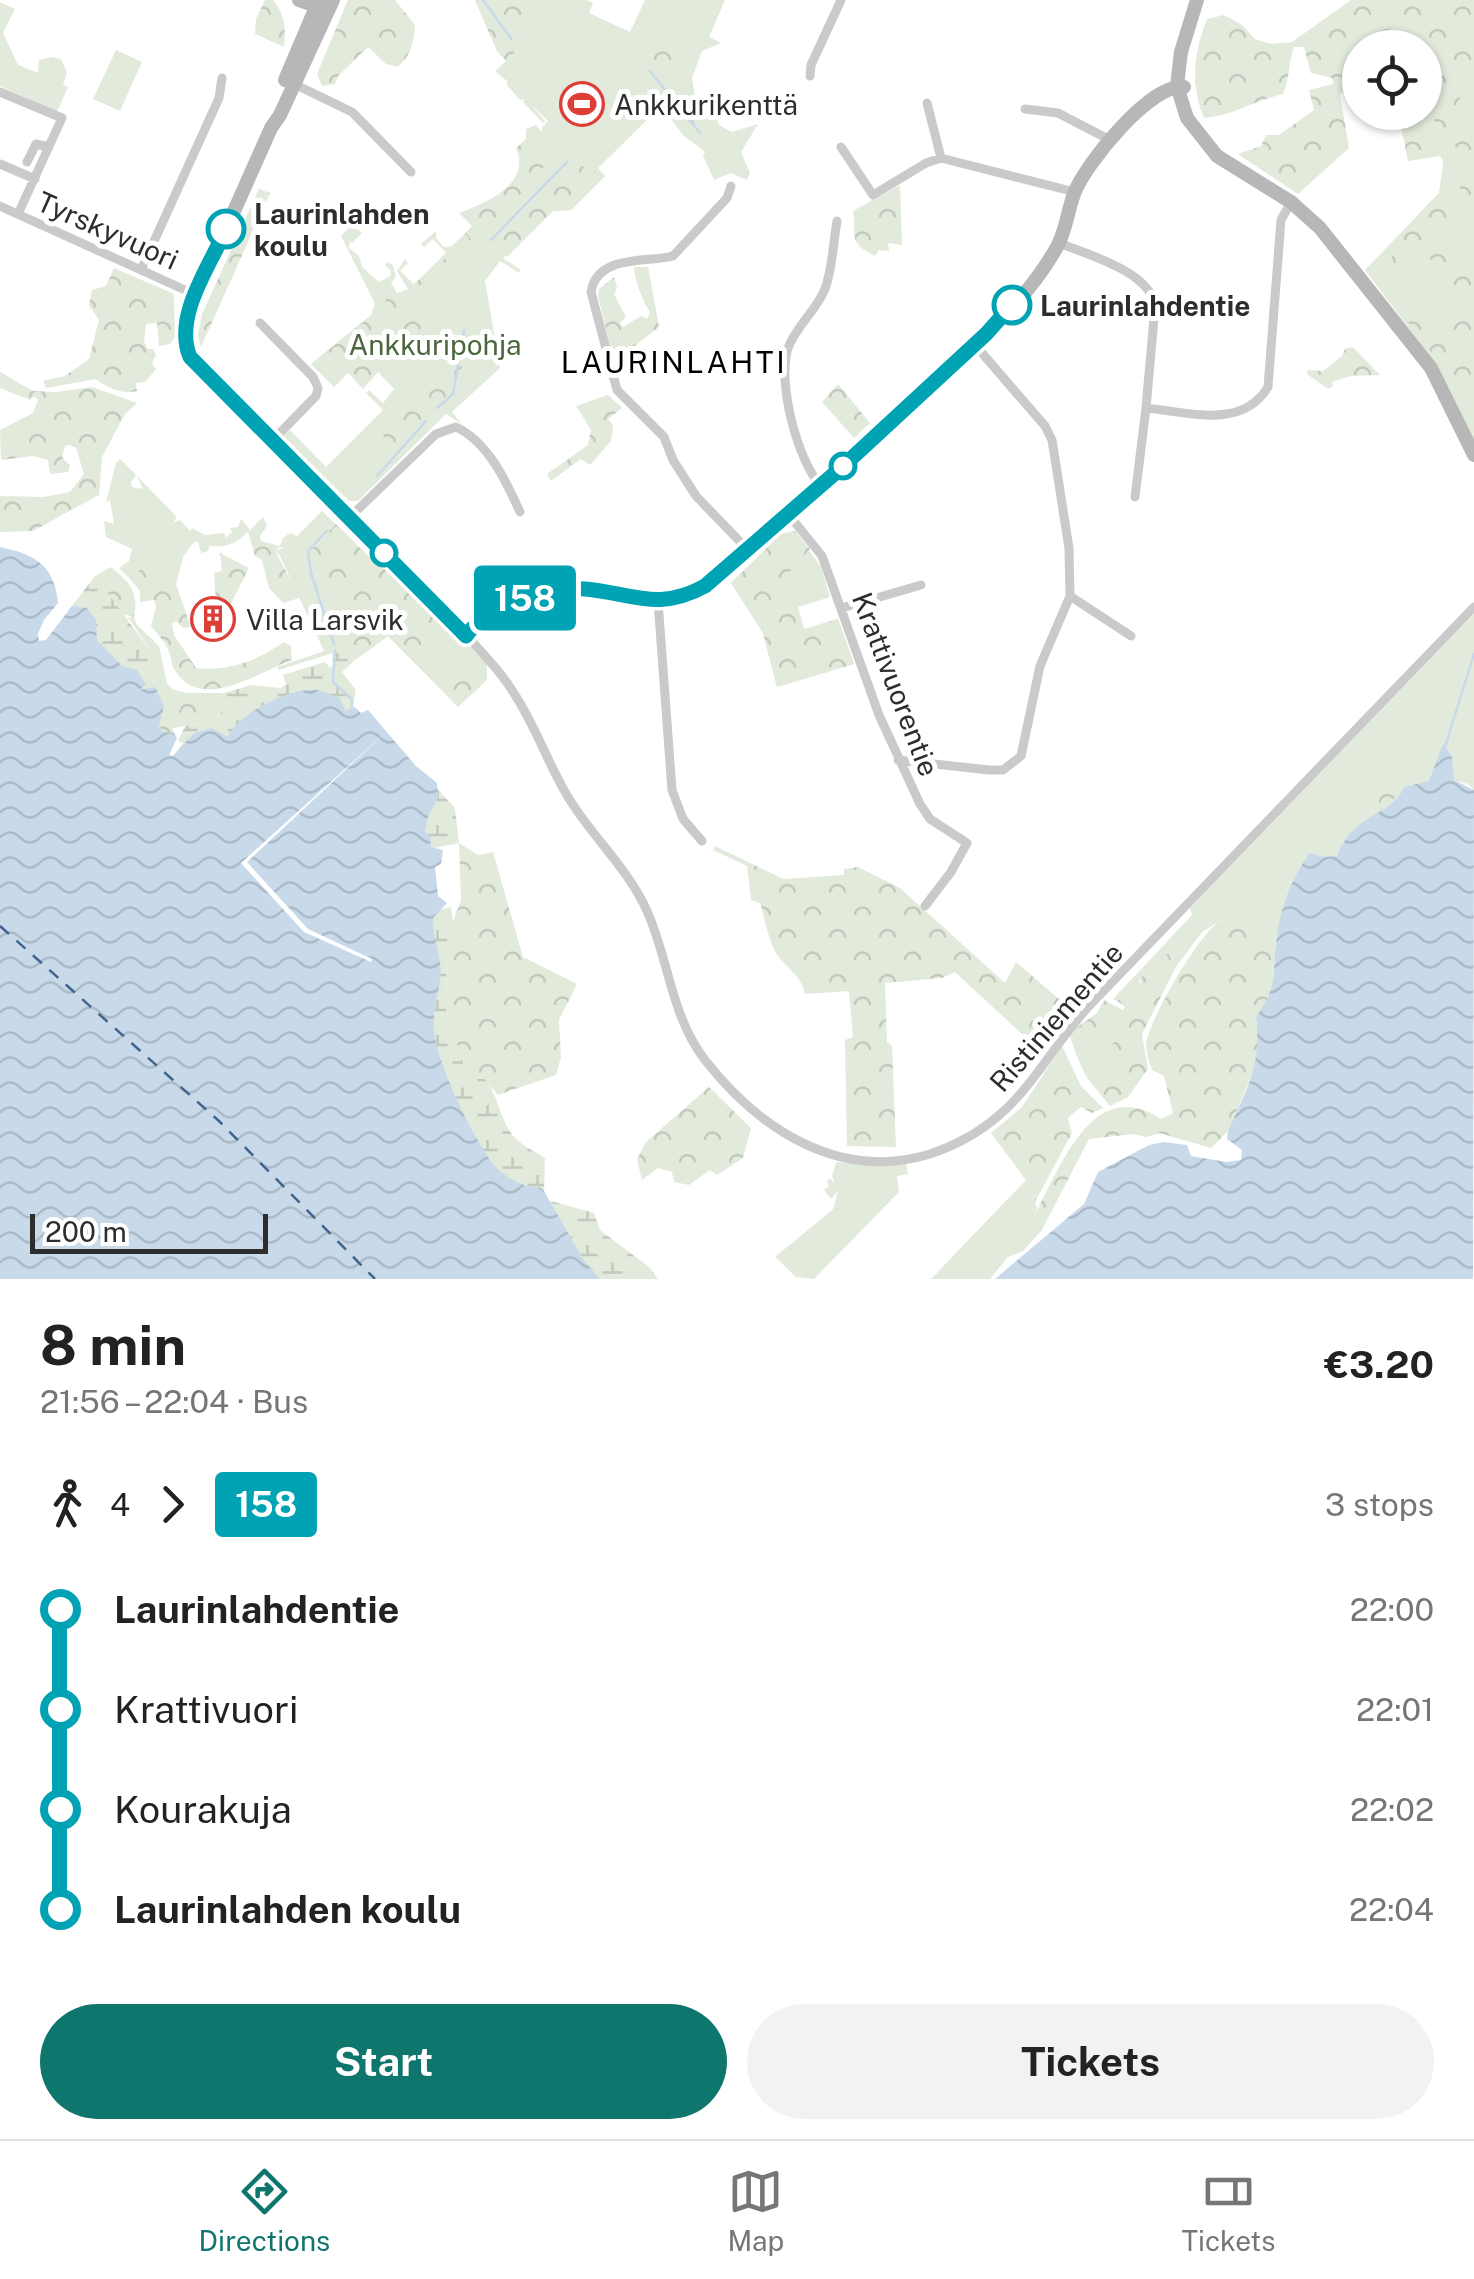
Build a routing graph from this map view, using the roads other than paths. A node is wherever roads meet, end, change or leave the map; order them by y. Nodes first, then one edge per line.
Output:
1 (299, 0) edge
2 (841, 0) edge
3 (1197, 0) edge
4 (324, 3) edge
5 (810, 76) dead end
6 (222, 78) dead end
7 (290, 82) junction
8 (1180, 88) junction
9 (0, 92) edge
10 (927, 103) dead end
11 (1025, 109) dead end
12 (1110, 140) junction
13 (49, 146) junction
14 (841, 147) dead end
15 (941, 158) junction
16 (27, 162) dead end
17 (0, 164) edge
18 (410, 172) dead end
19 (35, 179) junction
20 (731, 186) dead end
21 (1075, 192) junction
22 (1290, 202) junction
23 (0, 206) edge
24 (18, 214) junction
25 (837, 220) dead end
26 (1059, 243) junction
27 (141, 270) junction
28 (196, 295) junction
29 (260, 322) dead end
30 (974, 345) junction
31 (1146, 408) junction
32 (272, 440) junction
33 (1474, 456) edge
34 (821, 486) junction
35 (1135, 497) dead end
36 (520, 512) dead end
37 (788, 515) junction
38 (350, 518) junction
39 (749, 550) junction
40 (921, 585) dead end
41 (1070, 596) junction
42 (658, 601) junction
43 (1474, 607) edge
44 (842, 608) junction
45 (466, 636) junction
46 (1131, 636) dead end
47 (898, 760) junction
48 (702, 841) dead end
49 (925, 906) dead end

1 - 4 street
2 - 5 street
3 - 8 street
4 - 7 street
6 - 27 street
7 - 18 street
7 - 28 street
8 - 12 street
8 - 22 street
9 - 13 street
10 - 15 street
11 - 12 street
12 - 21 street
13 - 16 street
13 - 19 street
14 - 15 street
15 - 21 street
17 - 19 street
19 - 24 street
20 - 39 street
21 - 26 street
22 - 31 street
22 - 33 street
23 - 24 street, Tyrskyvuori
24 - 27 street, Tyrskyvuori
25 - 34 street
26 - 30 street
26 - 31 street
27 - 28 street, Tyrskyvuori
28 - 32 street
29 - 32 street
30 - 34 street
30 - 41 street
31 - 35 street
32 - 38 street
34 - 37 street
36 - 38 street
37 - 39 street
37 - 44 street, Krattivuorentie
38 - 45 street
39 - 42 street
40 - 44 street
41 - 46 street
41 - 47 street
42 - 45 street
42 - 48 street
43 - 45 street, Ristiniementie
44 - 47 street, Krattivuorentie
47 - 49 street, Krattivuorentie

